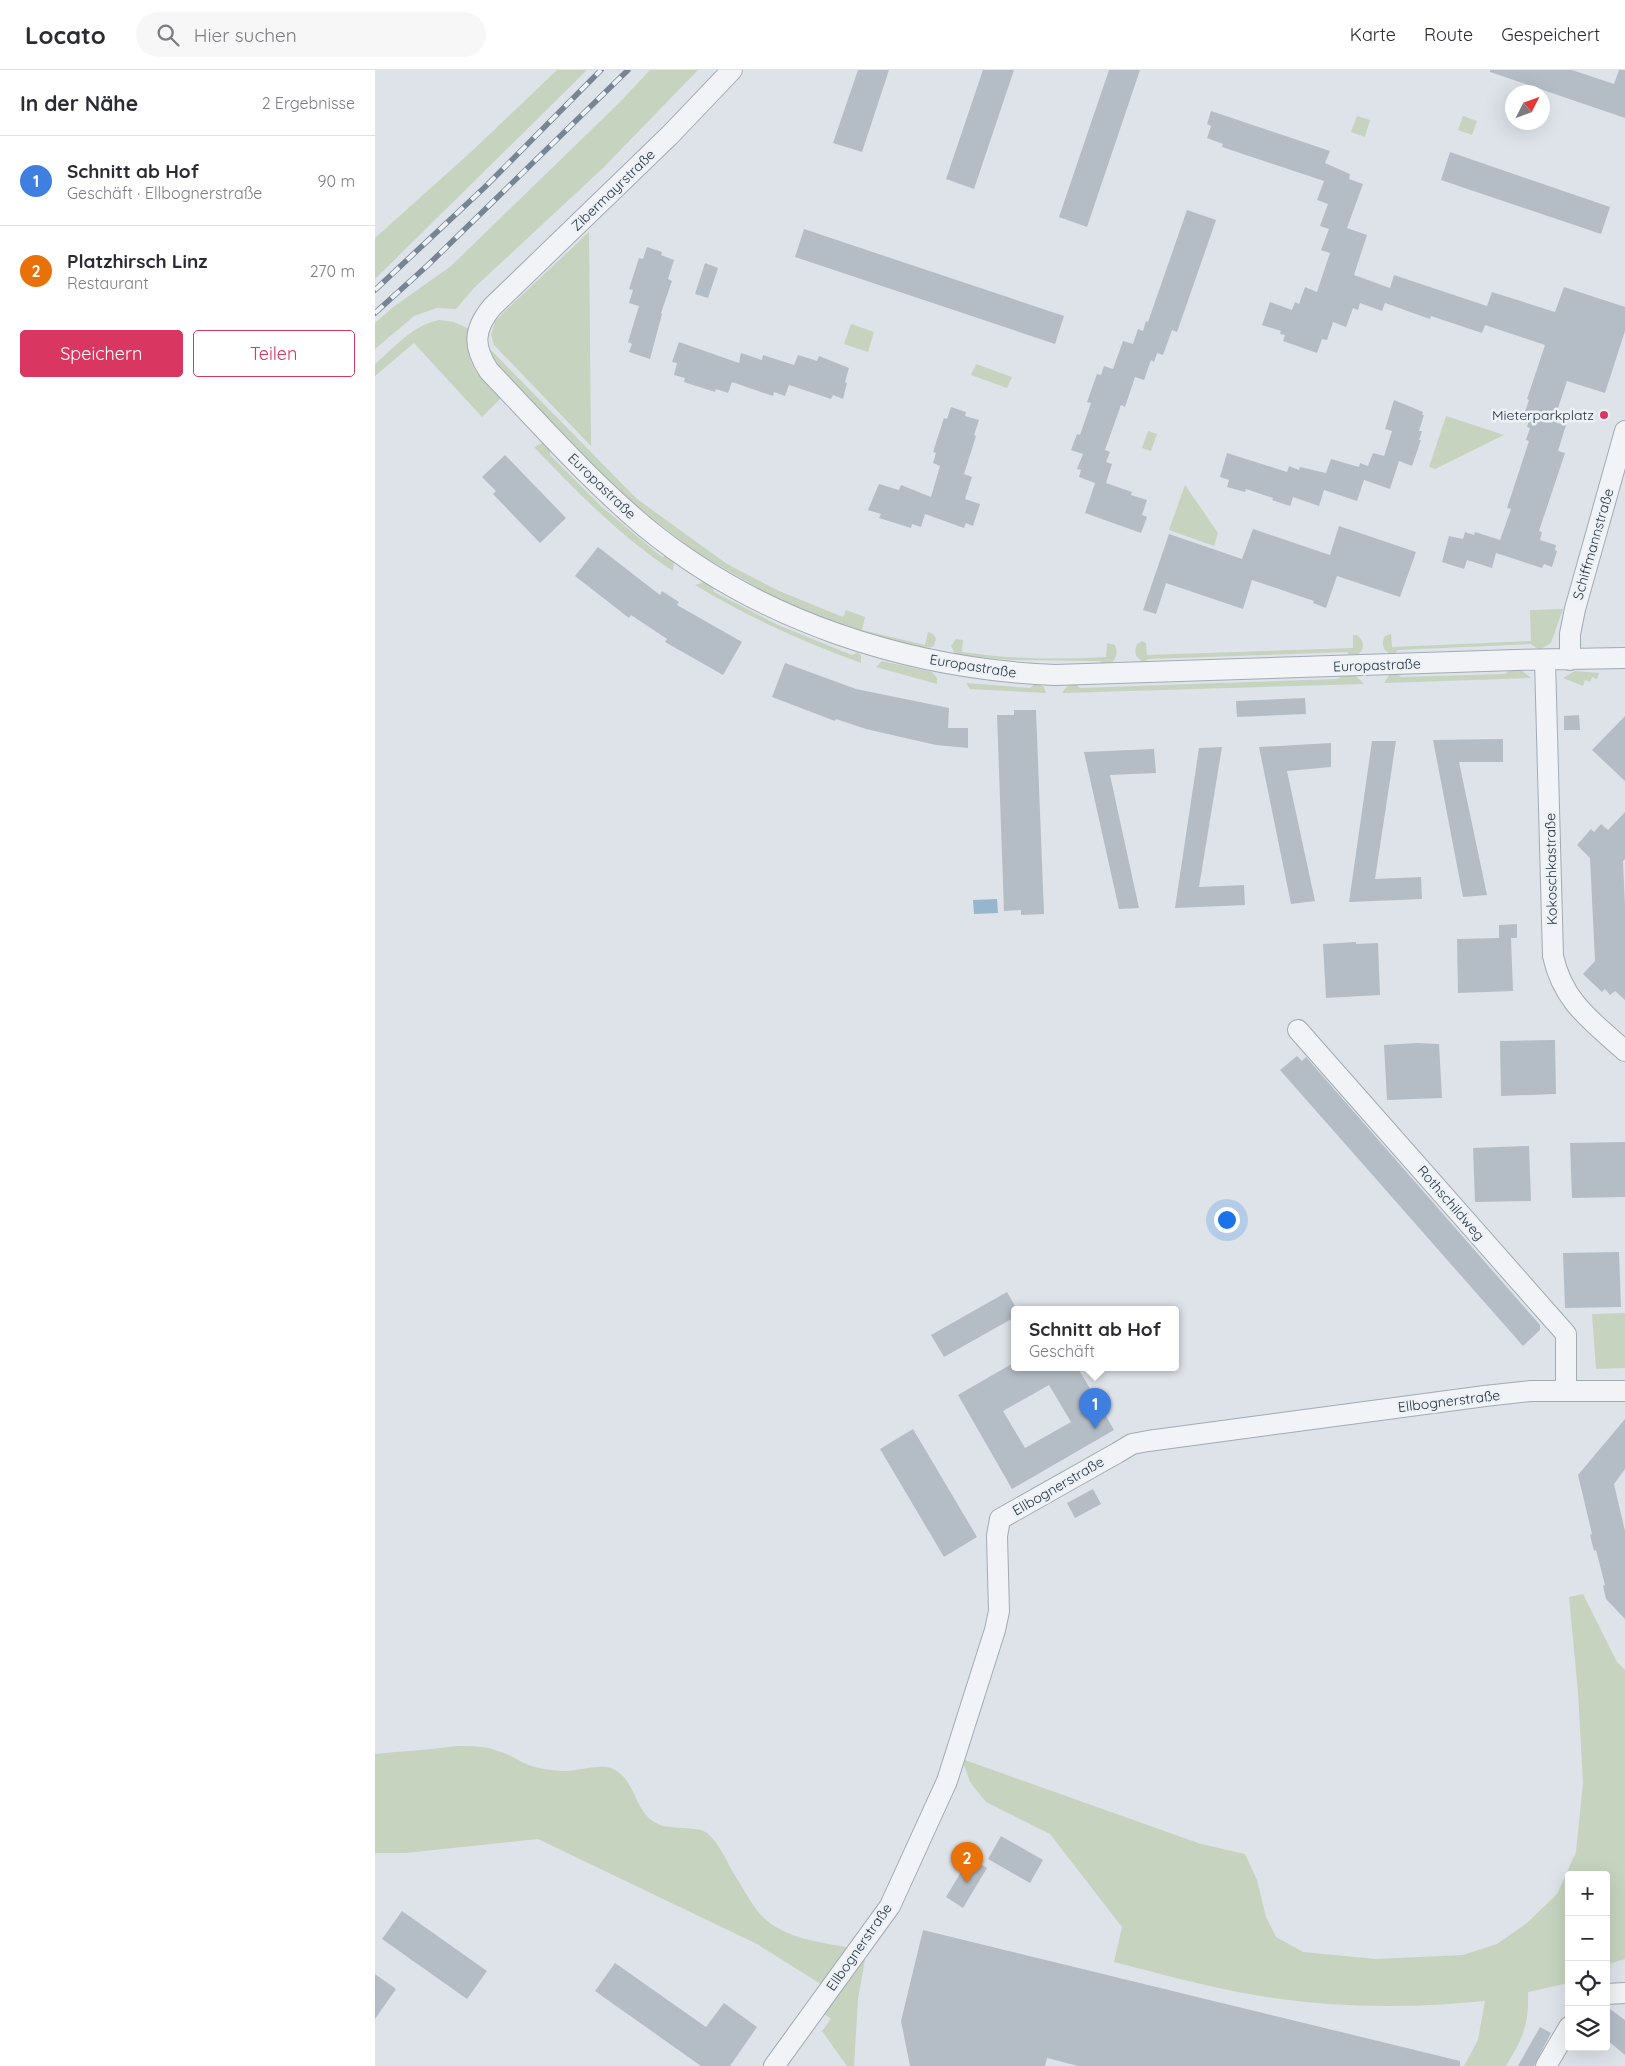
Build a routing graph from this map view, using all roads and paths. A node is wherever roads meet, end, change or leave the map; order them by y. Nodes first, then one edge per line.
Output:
1 (732, 70) edge
2 (492, 307) joint
3 (1625, 431) edge
4 (1625, 658) edge
5 (1545, 660) junction
6 (1570, 660) junction
7 (1298, 1030) dead end
8 (1625, 1051) edge
9 (1566, 1391) junction
10 (1625, 1392) edge
11 (1625, 1993) edge
12 (1610, 1994) edge
13 (1565, 2034) edge
14 (774, 2066) edge
15 (1546, 2066) edge

1 - 2 street, Zibermayrstraße
2 - 5 street, Europastraße
3 - 6 street, Schiffmannstraße
4 - 6 street, Europastraße
5 - 6 street, Europastraße
5 - 8 street, Kokoschkastraße
7 - 9 street, Rothschildweg
9 - 10 street, Ellbognerstraße
9 - 14 street, Ellbognerstraße
11 - 12 street
13 - 15 street

